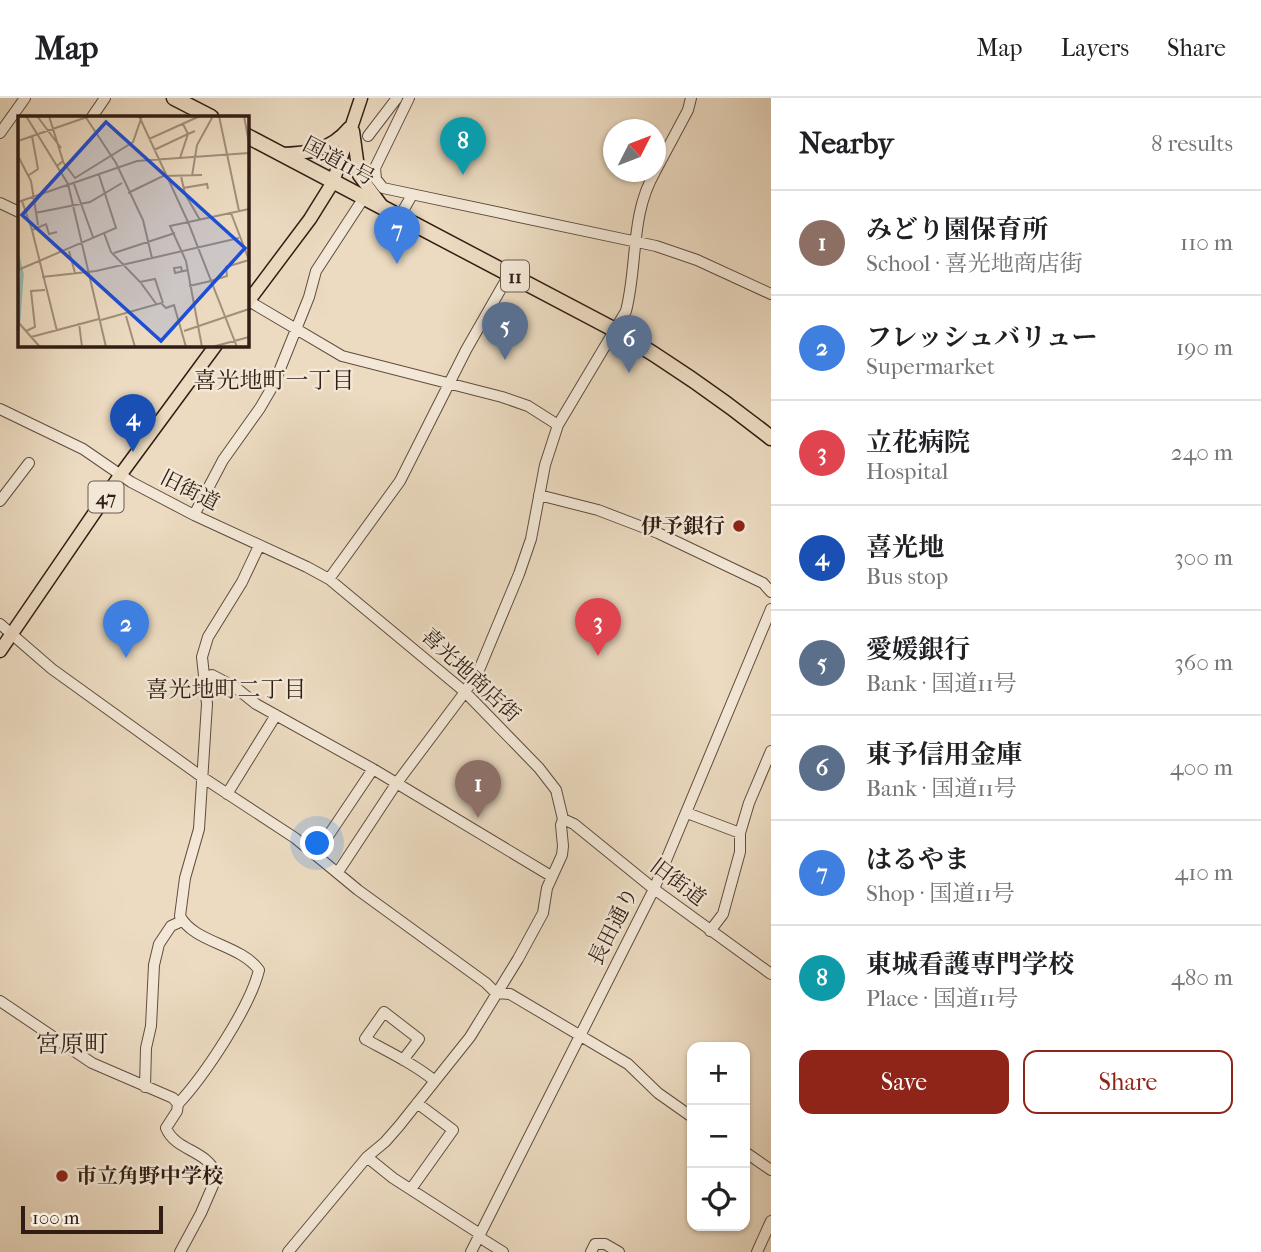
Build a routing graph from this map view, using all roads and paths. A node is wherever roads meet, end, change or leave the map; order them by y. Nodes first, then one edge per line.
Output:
1 (25, 98) edge
2 (105, 98) edge
3 (174, 98) edge
4 (361, 98) edge
5 (397, 98) edge
6 (409, 98) edge
7 (691, 98) edge
8 (93, 116) edge
9 (209, 116) edge
10 (352, 123) junction
11 (0, 133) edge
12 (368, 136) dead end
13 (248, 137) edge
14 (666, 151) edge
15 (280, 154) junction
16 (333, 182) junction
17 (649, 182) edge
18 (412, 195) junction
19 (363, 199) junction
20 (0, 203) edge
21 (386, 209) junction
22 (18, 212) edge
23 (400, 216) junction
24 (635, 240) junction
25 (510, 274) junction
26 (771, 294) edge
27 (248, 301) edge
28 (248, 303) edge
29 (295, 330) junction
30 (615, 330) junction
31 (215, 346) edge
32 (449, 385) junction
33 (0, 409) edge
34 (558, 425) junction
35 (771, 438) edge
36 (29, 463) dead end
37 (121, 474) junction
38 (539, 495) junction
39 (0, 501) edge
40 (194, 515) junction
41 (259, 546) junction
42 (329, 579) junction
43 (771, 592) edge
44 (771, 609) edge
45 (0, 624) edge
46 (11, 635) junction
47 (0, 651) edge
48 (205, 677) junction
49 (465, 692) junction
50 (276, 715) junction
51 (771, 751) edge
52 (373, 769) junction
53 (202, 777) junction
54 (396, 784) junction
55 (227, 793) junction
56 (687, 813) junction
57 (563, 819) junction
58 (740, 834) junction
59 (316, 853) junction
60 (338, 872) junction
61 (551, 876) junction
62 (654, 889) junction
63 (182, 921) junction
64 (710, 930) junction
65 (771, 974) edge
66 (496, 993) junction
67 (0, 1001) edge
68 (579, 1036) junction
69 (403, 1060) junction
70 (435, 1081) junction
71 (145, 1087) junction
72 (417, 1103) junction
73 (178, 1104) junction
74 (687, 1113) edge
75 (750, 1155) edge
76 (367, 1157) junction
77 (771, 1170) edge
78 (411, 1189) junction
79 (771, 1221) edge
80 (479, 1236) junction
81 (180, 1252) edge
82 (288, 1252) edge
83 (471, 1252) edge
84 (503, 1252) edge
85 (591, 1252) edge
86 (619, 1252) edge
87 (757, 1252) edge

1 - 11 street
2 - 8 street
3 - 9 highway
4 - 10 main road
5 - 12 street
6 - 18 street
7 - 14 street
10 - 15 main road
10 - 16 main road
10 - 21 main road
13 - 15 highway, 国道11号 / 11
15 - 16 highway, 国道11号 / 11
16 - 19 highway, 国道11号 / 11
16 - 27 main road
17 - 24 street
18 - 23 street
18 - 24 street
19 - 21 highway, 国道11号 / 11
19 - 29 street
20 - 22 street
21 - 23 highway, 国道11号 / 11
23 - 25 highway, 国道11号 / 11
24 - 26 street
24 - 30 street
25 - 30 highway, 国道11号 / 11
25 - 32 street
28 - 29 street
29 - 32 street
29 - 40 street
30 - 34 street
30 - 35 highway, 国道11号 / 11
31 - 37 main road, 47
32 - 34 street
32 - 42 street
33 - 37 street, 旧街道
34 - 38 street
36 - 39 street
37 - 40 street, 旧街道
37 - 46 main road, 47
38 - 43 street
38 - 49 street
40 - 41 street, 旧街道
41 - 42 street, 旧街道
41 - 48 street
42 - 49 street, 喜光地商店街
44 - 56 street, 長田通り
45 - 46 street
46 - 47 main road, 47
46 - 53 street
48 - 50 street
48 - 53 street
49 - 54 street
49 - 57 street, 喜光地商店街
50 - 52 street
50 - 55 street
51 - 58 street
52 - 54 street
52 - 59 street
53 - 55 street
53 - 63 street
54 - 60 street
54 - 61 street
55 - 59 street
56 - 58 street
56 - 62 street, 長田通り
57 - 61 street, 喜光地商店街
57 - 62 street, 旧街道
58 - 64 street
59 - 60 street
60 - 66 street
61 - 66 street, 喜光地商店街
62 - 64 street, 旧街道
62 - 68 street, 長田通り
63 - 71 street
63 - 73 street
64 - 65 street, 旧街道
66 - 68 street
66 - 70 street, 喜光地商店街
67 - 71 street
68 - 74 street
68 - 80 street, 長田通り
69 - 69 street
69 - 70 street
70 - 72 street, 喜光地商店街
71 - 73 street
72 - 76 street, 喜光地商店街
72 - 78 street
73 - 81 street
75 - 77 street
76 - 78 street
76 - 82 street, 喜光地商店街
78 - 80 street
79 - 87 street
80 - 83 street, 長田通り
80 - 84 street
85 - 86 street

